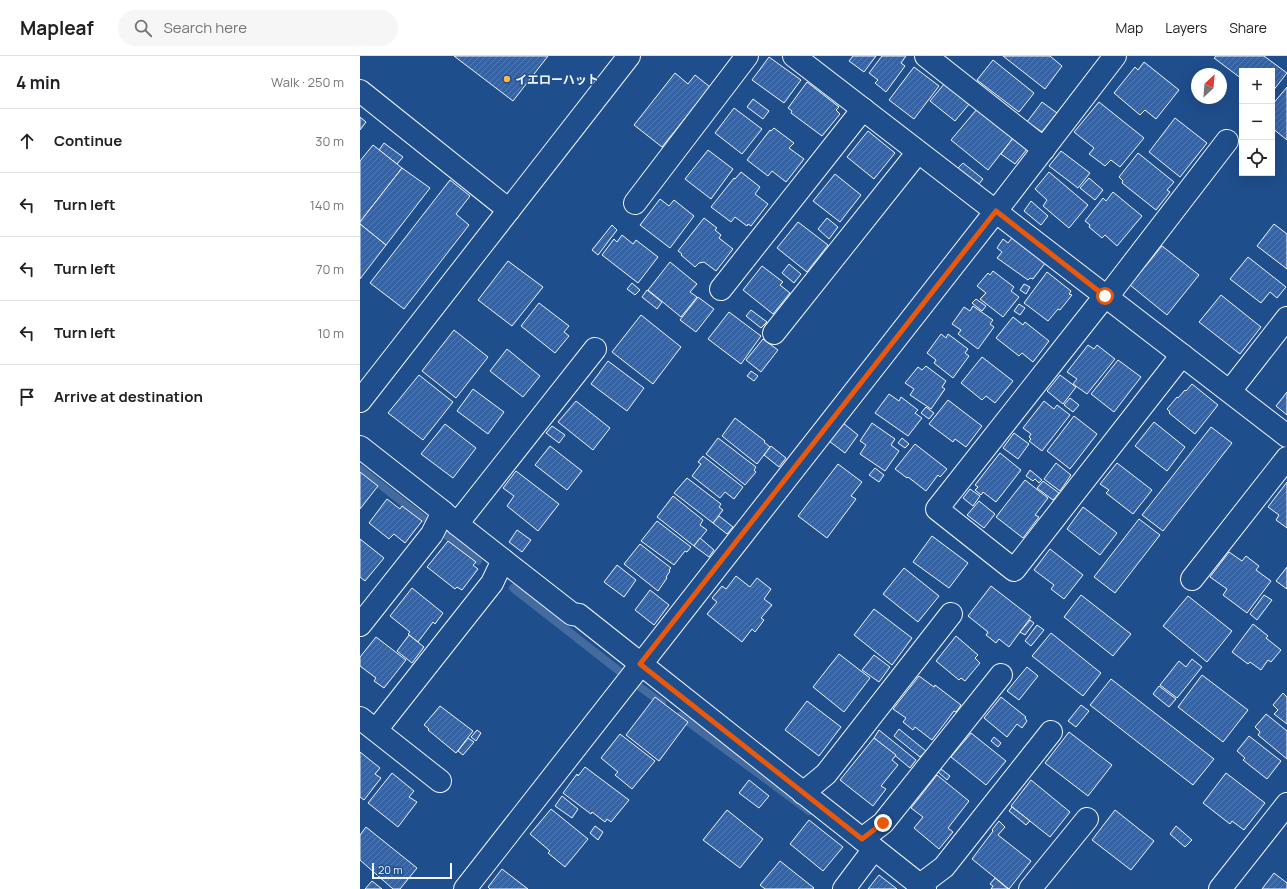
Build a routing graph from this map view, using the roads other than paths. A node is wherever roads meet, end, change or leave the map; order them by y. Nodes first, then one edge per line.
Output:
1 (628, 56) edge
2 (747, 56) edge
3 (794, 56) edge
4 (926, 56) edge
5 (1115, 56) edge
6 (360, 92) edge
7 (863, 109) junction
8 (1227, 141) dead end
9 (1044, 149) junction
10 (918, 152) junction
11 (635, 203) dead end
12 (509, 210) junction
13 (996, 211) junction
14 (721, 289) dead end
15 (1106, 296) junction
16 (1287, 318) edge
17 (774, 333) dead end
18 (594, 349) dead end
19 (1182, 355) junction
20 (1230, 391) junction
21 (360, 401) edge
22 (1287, 436) edge
23 (360, 447) edge
24 (1287, 458) edge
25 (450, 518) junction
26 (503, 560) junction
27 (1192, 578) dead end
28 (951, 614) dead end
29 (360, 625) edge
30 (640, 664) junction
31 (1001, 675) dead end
32 (368, 724) edge
33 (1051, 732) dead end
34 (440, 780) dead end
35 (803, 793) junction
36 (1287, 804) edge
37 (1087, 819) dead end
38 (868, 844) junction
39 (923, 887) edge
40 (464, 889) edge
41 (844, 889) edge
42 (1030, 889) edge
43 (1220, 889) edge

1 - 12 street
2 - 11 street
3 - 7 street
4 - 9 street
5 - 9 street
6 - 12 street
7 - 10 street
7 - 14 street
8 - 15 street
9 - 13 street
10 - 13 street
10 - 17 street
12 - 21 street
13 - 15 street
13 - 30 street
15 - 19 street
15 - 19 street
16 - 20 street
18 - 25 street
19 - 20 street
20 - 22 street
23 - 25 street
24 - 27 street
25 - 26 street
25 - 29 street
26 - 30 street
26 - 32 street
28 - 35 street
30 - 35 street
30 - 40 street
31 - 38 street
32 - 34 street
33 - 39 street
35 - 38 street
36 - 43 street
37 - 42 street
38 - 39 street
38 - 41 street

